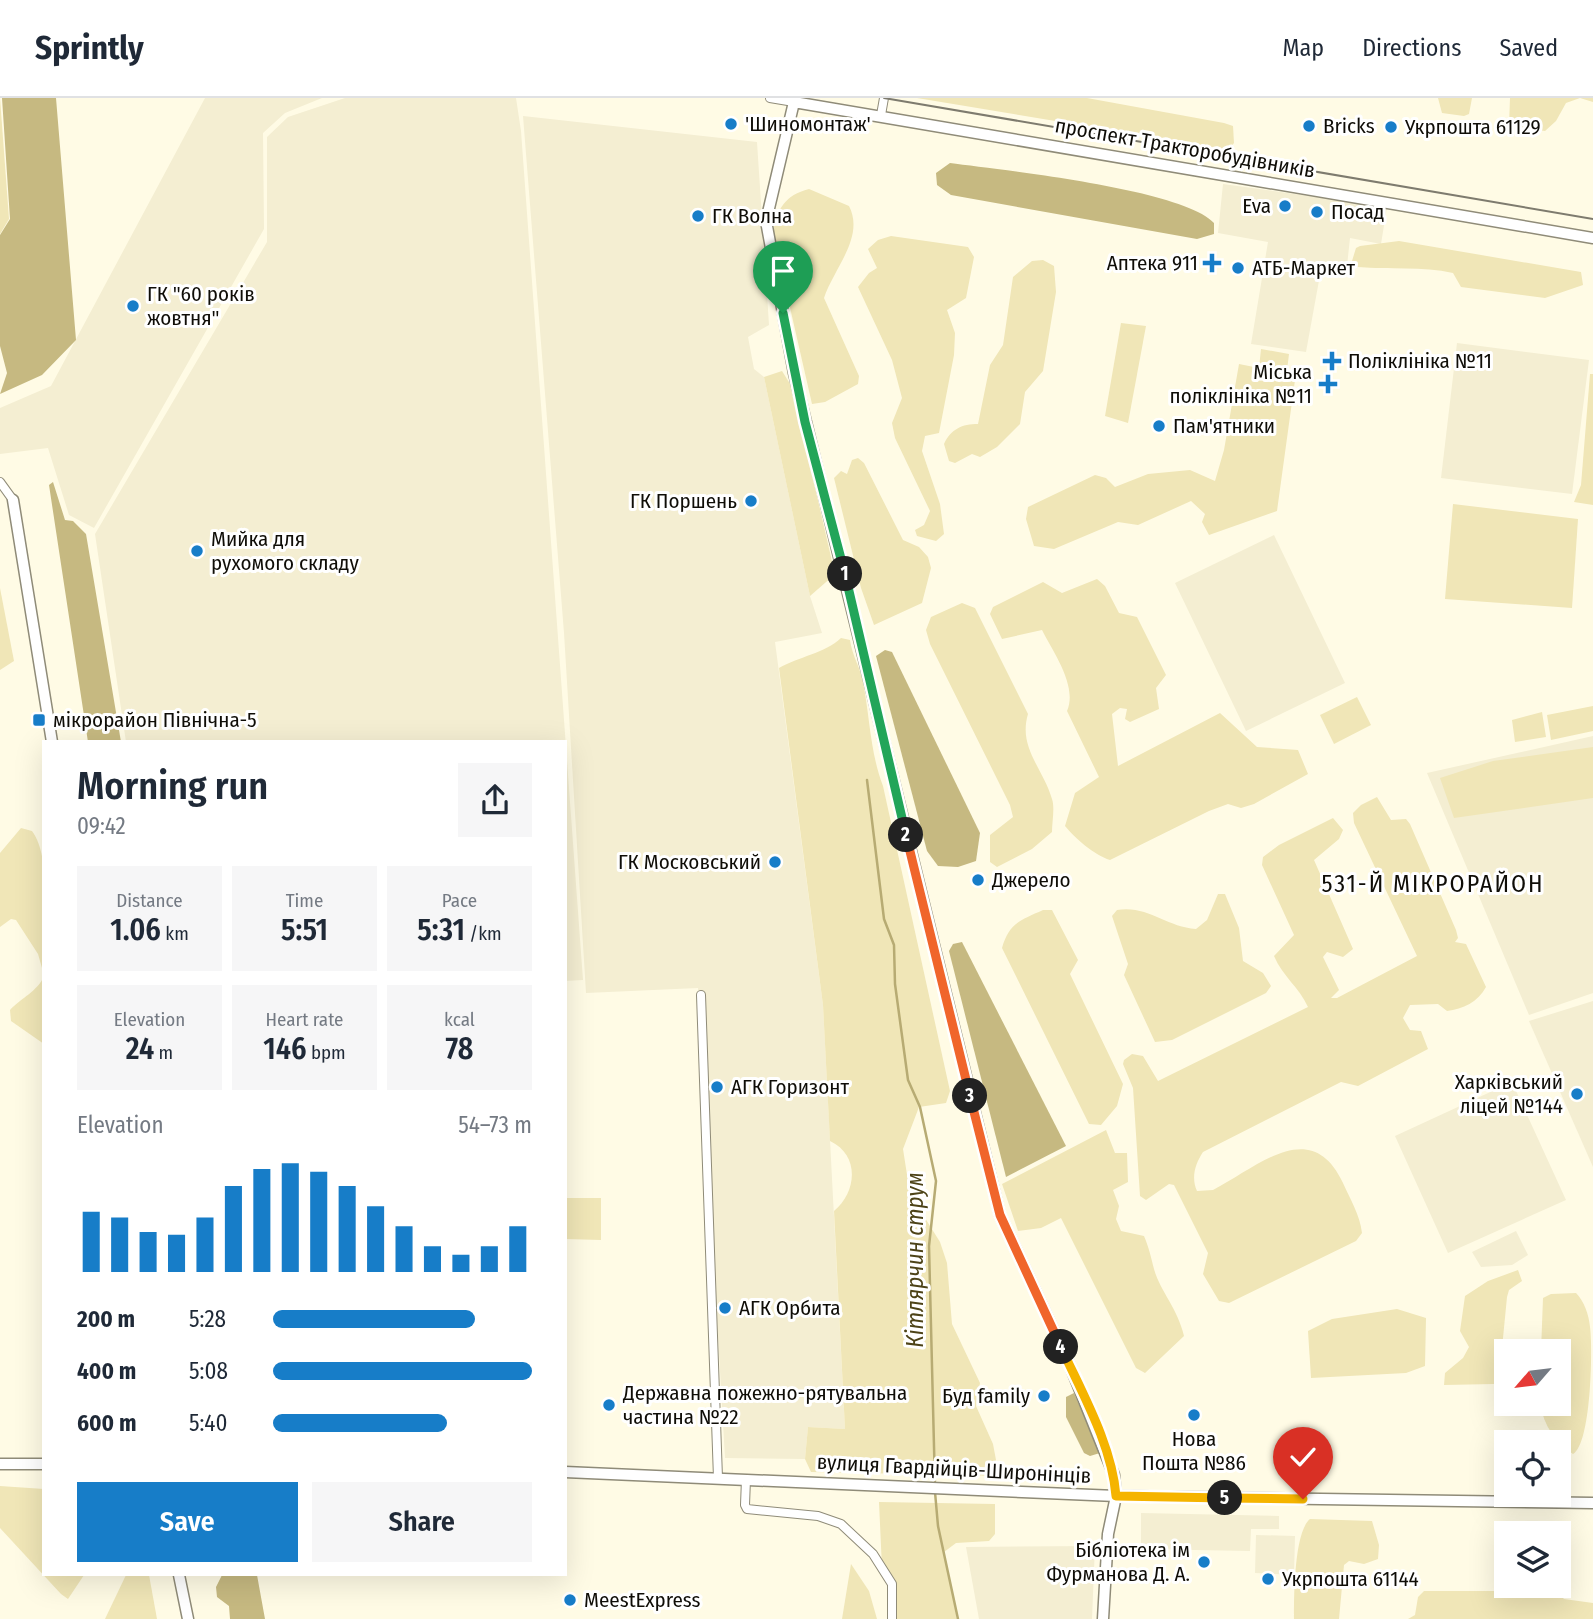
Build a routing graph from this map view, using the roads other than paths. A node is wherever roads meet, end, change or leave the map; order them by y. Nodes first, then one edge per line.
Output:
1 (770, 98) edge
2 (884, 98) edge
3 (794, 102) junction
4 (881, 115) junction
5 (1593, 238) edge
6 (0, 482) edge
7 (13, 500) joint
8 (52, 740) edge
9 (701, 995) dead end
10 (0, 1464) edge
11 (42, 1465) edge
12 (567, 1472) edge
13 (718, 1478) junction
14 (746, 1479) junction
15 (1116, 1496) junction
16 (1593, 1503) edge
17 (182, 1576) edge
18 (188, 1619) edge
19 (892, 1619) edge
20 (1103, 1619) edge

1 - 3 street, проспект Тракторобудівників
2 - 4 street
3 - 4 street, проспект Тракторобудівників
3 - 15 street
4 - 5 street, проспект Тракторобудівників
6 - 7 street
7 - 8 street
9 - 13 street
10 - 11 street
12 - 13 street, вулиця Гвардійців-Широнінців
13 - 14 street, вулиця Гвардійців-Широнінців
14 - 15 street, вулиця Гвардійців-Широнінців
14 - 19 street
15 - 16 street, вулиця Гвардійців-Широнінців
15 - 20 street
17 - 18 street

